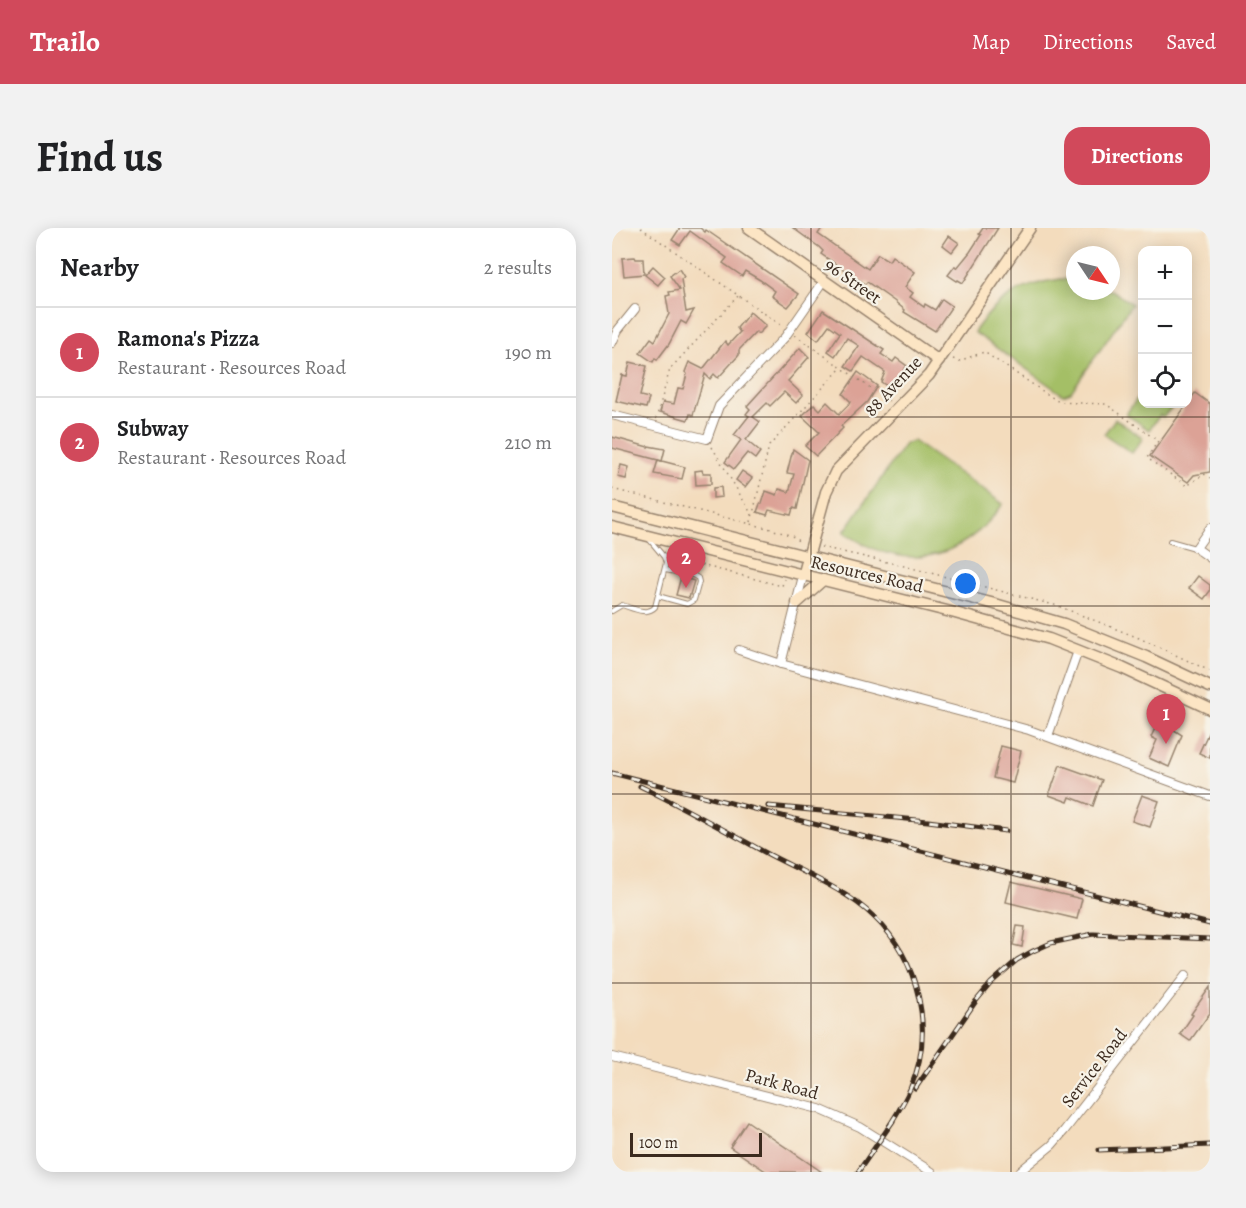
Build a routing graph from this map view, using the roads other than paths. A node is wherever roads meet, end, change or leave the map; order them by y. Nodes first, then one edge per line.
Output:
1 (749, 228) edge
2 (1030, 228) edge
3 (824, 281) junction
4 (635, 309) dead end
5 (612, 343) edge
6 (939, 361) junction
7 (612, 415) edge
8 (612, 507) edge
9 (612, 527) edge
10 (1210, 528) edge
11 (647, 536) junction
12 (1170, 542) dead end
13 (1196, 548) junction
14 (809, 556) junction
15 (1210, 558) edge
16 (665, 570) junction
17 (803, 576) junction
18 (823, 580) junction
19 (658, 596) junction
20 (798, 603) junction
21 (612, 611) edge
22 (739, 650) dead end
23 (1078, 651) junction
24 (781, 664) junction
25 (1210, 687) edge
26 (1210, 709) edge
27 (1048, 736) junction
28 (1210, 796) edge
29 (1186, 975) dead end
30 (612, 1057) edge
31 (932, 1172) edge
32 (1019, 1172) edge

1 - 3 main road, 96 Street
2 - 6 main road, 88 Avenue
3 - 6 main road, 96 Street
3 - 7 street
4 - 5 street
6 - 14 main road, 88 Avenue
8 - 14 main road, Resources Road
9 - 11 main road, Resources Road
10 - 13 street
11 - 16 lane
11 - 17 main road, Resources Road
12 - 13 lane
13 - 15 street
14 - 17 main road, 88 Avenue
14 - 25 main road, Resources Road
16 - 19 lane
16 - 19 lane
17 - 18 main road, Resources Road
17 - 20 street
18 - 20 main road
18 - 23 main road, Resources Road
19 - 21 lane
20 - 24 street
22 - 24 street
23 - 26 main road, Resources Road
23 - 27 street
24 - 27 street
27 - 28 street
29 - 32 street, Service Road
30 - 31 street, Park Road

